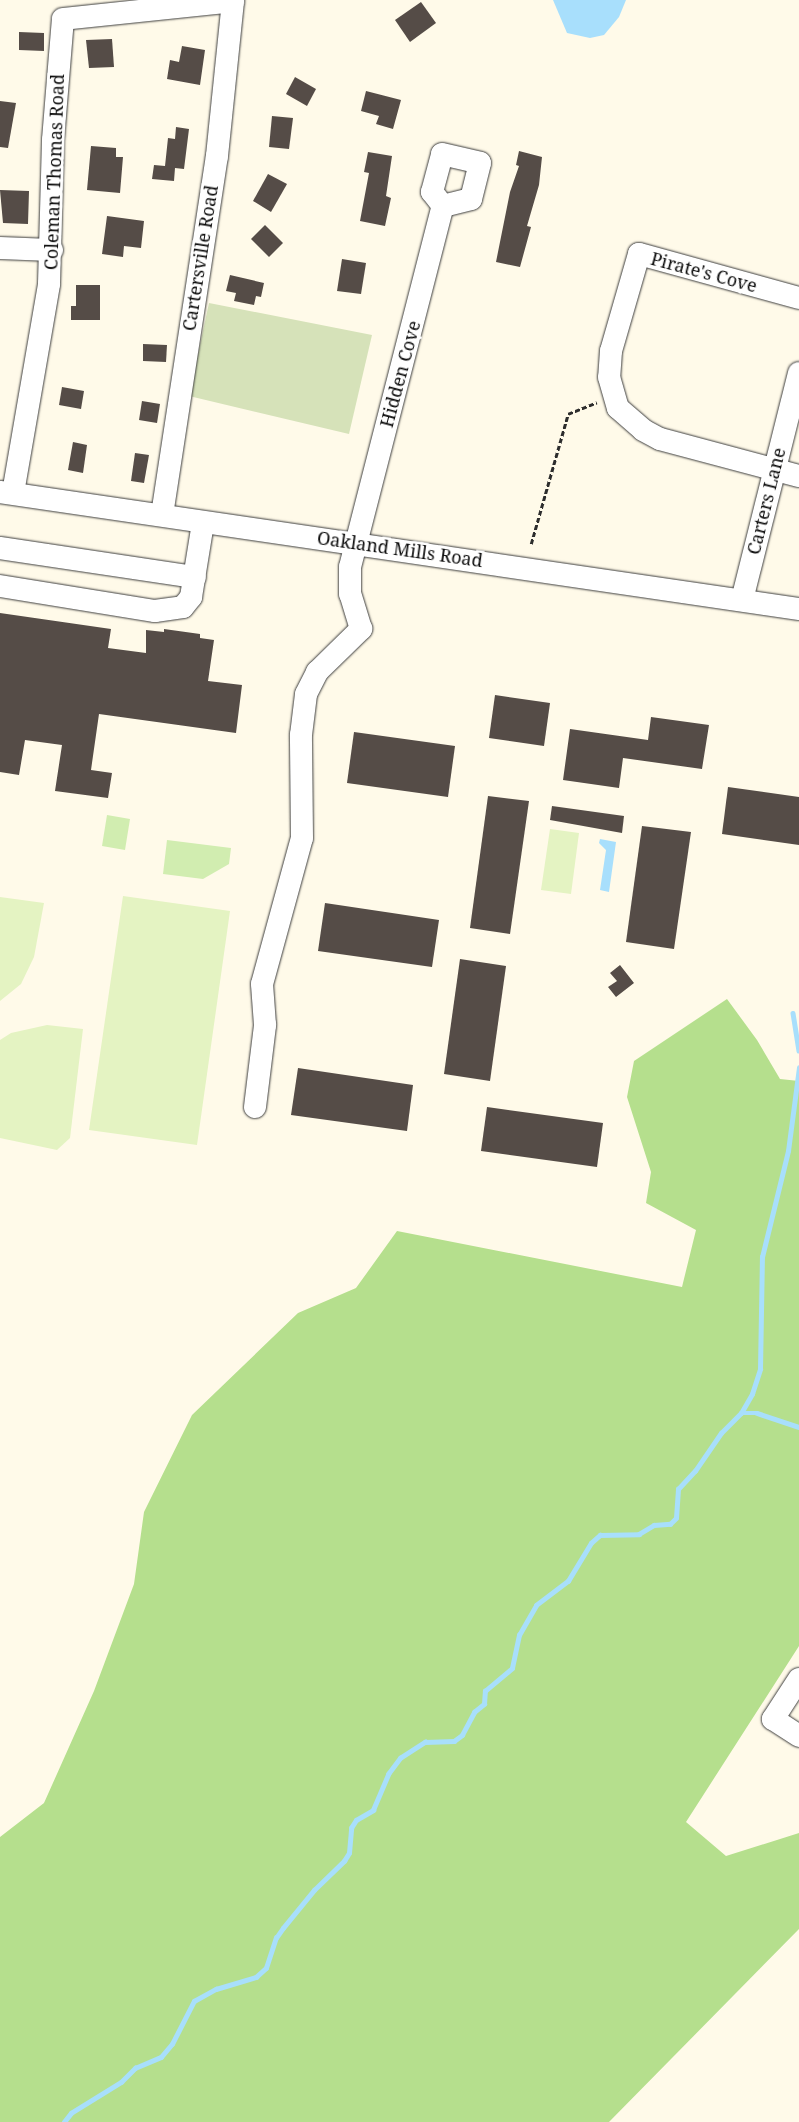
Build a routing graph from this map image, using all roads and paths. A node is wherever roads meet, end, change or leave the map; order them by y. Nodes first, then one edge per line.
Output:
1 (233, 1) edge
2 (444, 206) dead end
3 (0, 248) edge
4 (52, 250) junction
5 (799, 298) edge
6 (799, 373) edge
7 (612, 396) junction
8 (774, 469) junction
9 (799, 476) edge
10 (6, 493) edge
11 (162, 515) junction
12 (203, 523) junction
13 (356, 542) junction
14 (531, 544) dead end
15 (0, 548) edge
16 (195, 577) junction
17 (0, 586) edge
18 (742, 600) junction
19 (799, 609) edge
20 (255, 1107) dead end
21 (799, 1679) edge
22 (799, 1736) edge

1 - 4 street, Coleman Thomas Road
1 - 11 street, Cartersville Road
2 - 13 street, Hidden Cove
3 - 4 street
4 - 10 street, Coleman Thomas Road
5 - 7 street, Pirate's Cove
6 - 8 street, Carters Lane
7 - 8 street, Pirate's Cove
7 - 14 path
8 - 9 street, Pirate's Cove
8 - 18 street, Carters Lane
10 - 11 street, Oakland Mills Road
11 - 12 street, Oakland Mills Road
12 - 13 street, Oakland Mills Road
12 - 16 street
13 - 18 street, Oakland Mills Road
13 - 20 street, Hidden Cove
15 - 16 street
16 - 17 street
18 - 19 street, Oakland Mills Road
21 - 22 street

